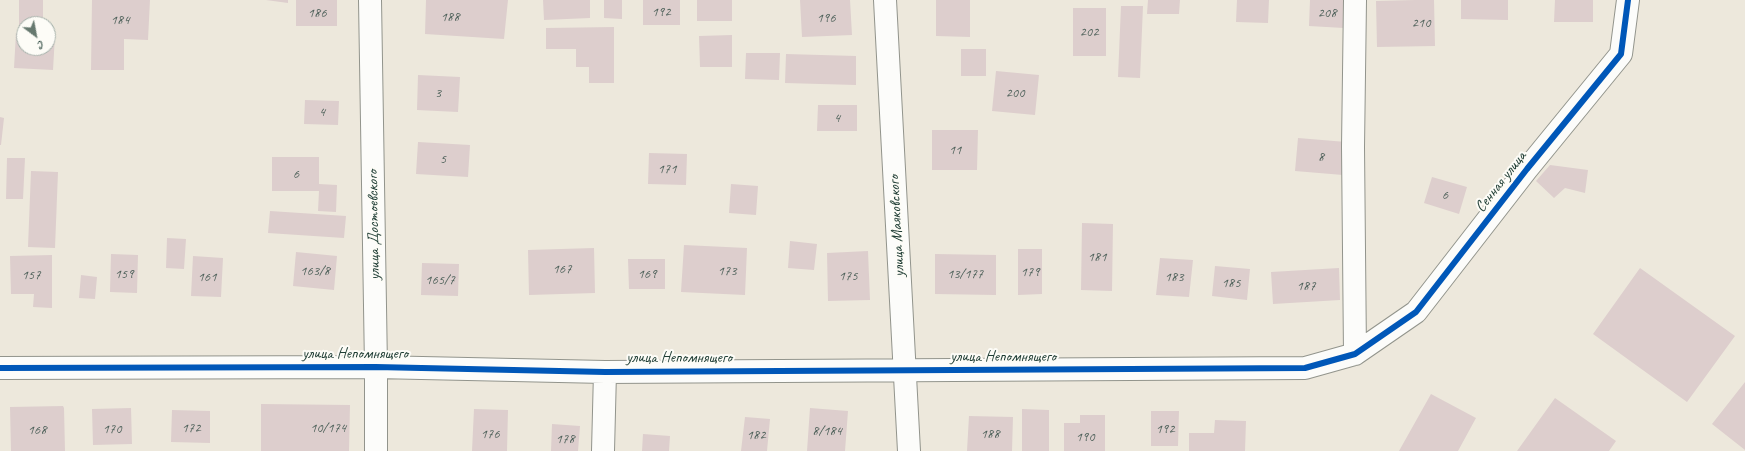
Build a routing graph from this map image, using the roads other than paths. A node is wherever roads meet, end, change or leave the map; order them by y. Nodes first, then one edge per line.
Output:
1 (370, 0) edge
2 (885, 0) edge
3 (1355, 0) edge
4 (1628, 0) edge
5 (1356, 354) junction
6 (376, 367) junction
7 (0, 368) edge
8 (905, 371) junction
9 (605, 372) junction
10 (376, 451) edge
11 (603, 451) edge
12 (909, 451) edge

1 - 6 street, улица Достоевского
2 - 8 street, улица Маяковского
3 - 5 street
4 - 5 street, Сенная улица
5 - 8 street, улица Непомнящего
6 - 7 street, улица Непомнящего
6 - 9 street, улица Непомнящего
6 - 10 street, улица Достоевского
8 - 9 street, улица Непомнящего
8 - 12 street, улица Маяковского
9 - 11 street

